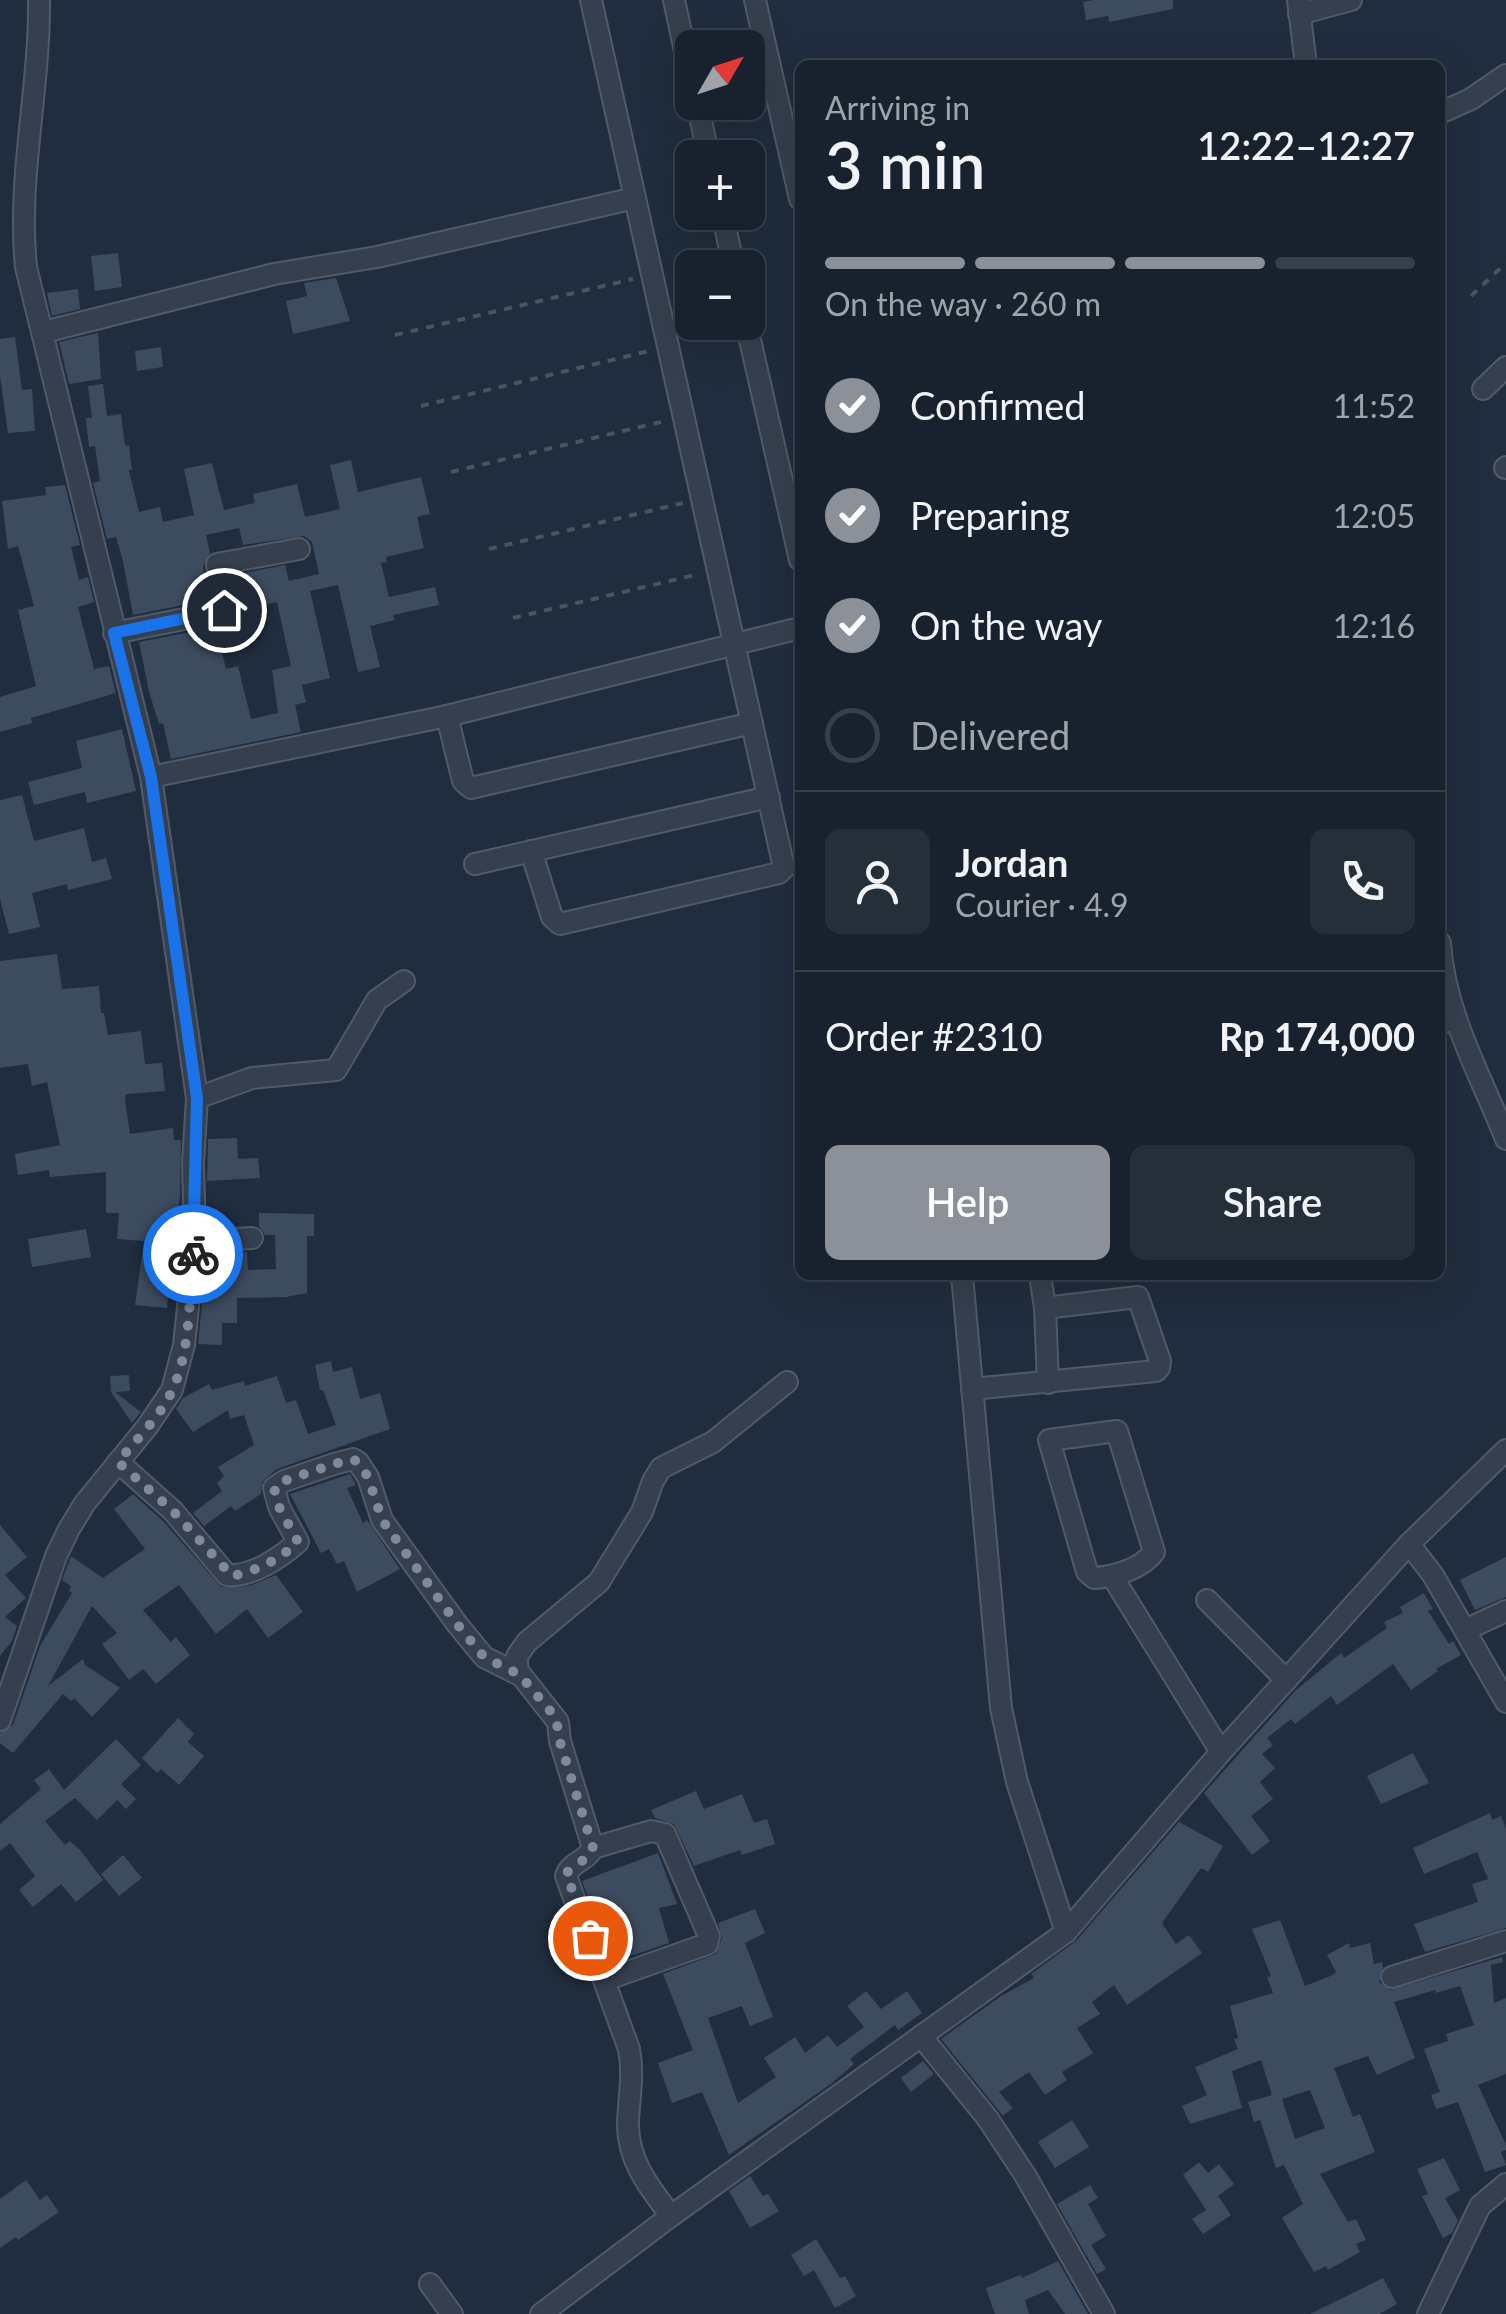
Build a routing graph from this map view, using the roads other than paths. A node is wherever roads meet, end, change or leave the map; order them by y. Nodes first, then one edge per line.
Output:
1 (38, 0) edge
2 (591, 0) edge
3 (674, 0) edge
4 (755, 0) edge
5 (1351, 0) edge
6 (1298, 7) edge
7 (680, 30) edge
8 (1305, 60) edge
9 (1506, 76) edge
10 (1445, 112) edge
11 (795, 177) edge
12 (635, 198) junction
13 (44, 332) junction
14 (750, 340) edge
15 (1504, 373) edge
16 (1483, 389) dead end
17 (795, 538) edge
18 (299, 550) dead end
19 (795, 629) edge
20 (114, 633) junction
21 (735, 644) junction
22 (447, 716) junction
23 (752, 722) junction
24 (151, 777) junction
25 (769, 796) junction
26 (530, 852) junction
27 (475, 864) dead end
28 (404, 980) dead end
29 (1445, 984) edge
30 (1448, 1026) edge
31 (197, 1098) junction
32 (1506, 1139) edge
33 (252, 1238) dead end
34 (194, 1242) junction
35 (962, 1280) edge
36 (1041, 1280) edge
37 (1045, 1308) junction
38 (787, 1382) dead end
39 (1048, 1383) junction
40 (972, 1389) junction
41 (1506, 1450) edge
42 (118, 1462) junction
43 (1409, 1544) junction
44 (1112, 1576) junction
45 (1207, 1600) dead end
46 (1506, 1611) edge
47 (1465, 1630) junction
48 (520, 1675) junction
49 (1286, 1680) junction
50 (1506, 1702) edge
51 (0, 1720) edge
52 (1221, 1752) junction
53 (593, 1848) junction
54 (1066, 1932) junction
55 (1506, 1941) edge
56 (1392, 1977) dead end
57 (606, 1980) junction
58 (921, 2036) junction
59 (1506, 2184) edge
60 (671, 2216) junction
61 (430, 2284) dead end
62 (452, 2314) edge
63 (541, 2314) edge
64 (1104, 2314) edge
65 (1428, 2314) edge

1 - 13 street
2 - 12 street
3 - 7 street
4 - 11 street
5 - 6 street
6 - 8 street
9 - 10 street
12 - 13 street
12 - 21 street
13 - 20 street
14 - 17 street
15 - 16 street
18 - 20 street
19 - 21 street
20 - 24 street
21 - 22 street
21 - 23 street
22 - 23 street
22 - 24 street
23 - 25 street
24 - 31 street
25 - 26 street
25 - 26 street
26 - 27 street
28 - 31 street
29 - 30 street
30 - 32 street
31 - 34 street
33 - 34 street
34 - 42 street
35 - 40 street
36 - 37 street
37 - 39 street
37 - 39 street
38 - 48 street
39 - 40 street
40 - 54 street
41 - 43 street
42 - 48 street
42 - 51 street
43 - 47 street
43 - 49 street
44 - 44 street
44 - 52 street
45 - 49 street
46 - 47 street
47 - 50 street
48 - 53 street
49 - 52 street
52 - 54 street
53 - 57 street
53 - 57 street
54 - 58 street
55 - 56 street
57 - 60 street
58 - 60 street
58 - 64 street
59 - 65 street
60 - 63 street
61 - 62 street

